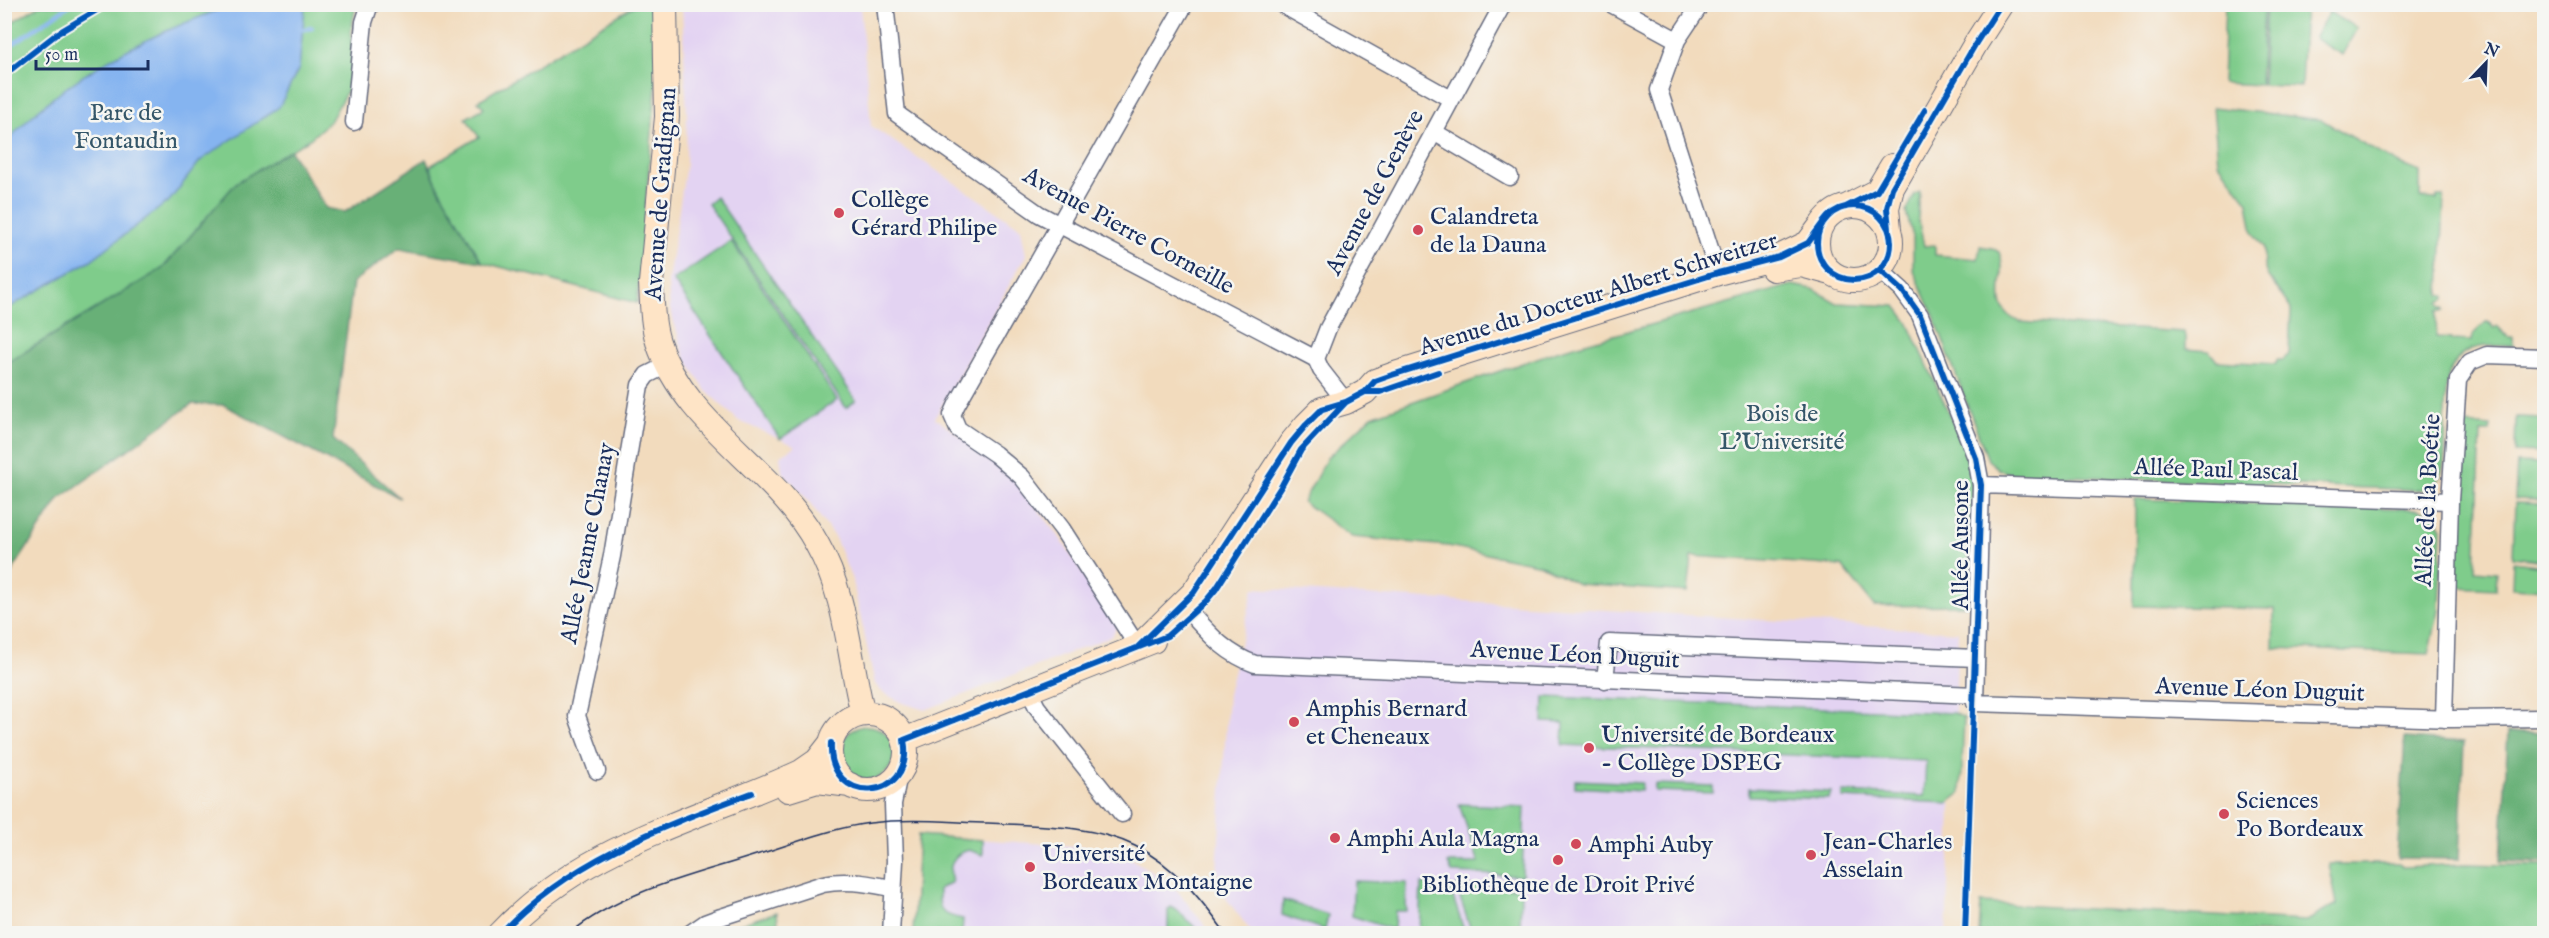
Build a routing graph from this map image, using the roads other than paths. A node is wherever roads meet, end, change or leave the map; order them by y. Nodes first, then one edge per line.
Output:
1 (370, 4) edge
2 (665, 4) edge
3 (885, 4) edge
4 (1185, 4) edge
5 (1281, 4) edge
6 (1503, 4) edge
7 (1611, 4) edge
8 (1701, 4) edge
9 (1990, 4) edge
10 (2001, 4) edge
11 (1677, 40) junction
12 (1451, 99) junction
13 (354, 122) dead end
14 (1434, 132) junction
15 (1510, 177) dead end
16 (1846, 207) junction
17 (1061, 224) junction
18 (1822, 224) junction
19 (1889, 229) junction
20 (1880, 270) junction
21 (1718, 273) junction
22 (1832, 273) junction
23 (2544, 357) edge
24 (1316, 359) junction
25 (667, 364) junction
26 (1355, 397) junction
27 (1981, 485) junction
28 (2450, 501) junction
29 (1192, 615) junction
30 (1138, 647) junction
31 (1976, 658) junction
32 (1605, 680) junction
33 (1029, 691) junction
34 (1975, 699) junction
35 (863, 714) junction
36 (2544, 718) edge
37 (2444, 719) junction
38 (904, 740) junction
39 (831, 743) junction
40 (597, 771) dead end
41 (899, 774) junction
42 (850, 785) junction
43 (1122, 814) dead end
44 (892, 888) junction
45 (500, 933) edge
46 (513, 933) edge
47 (689, 933) edge
48 (891, 933) edge

1 - 13 street
2 - 25 main road, Avenue de Gradignan
3 - 17 street, Avenue Pierre Corneille
4 - 17 street
5 - 12 street
6 - 12 street, Avenue de Genève
7 - 11 street
8 - 11 street
9 - 16 main road
10 - 19 main road
11 - 21 street
12 - 14 street, Avenue de Genève
14 - 15 street
14 - 24 street, Avenue de Genève
16 - 18 main road
16 - 19 main road
17 - 24 street, Avenue Pierre Corneille
17 - 30 street
18 - 21 main road, Avenue du Docteur Albert Schweitzer
18 - 22 main road
19 - 20 main road
20 - 22 main road
20 - 27 street, Allée Ausone
21 - 26 main road, Avenue du Docteur Albert Schweitzer
22 - 26 main road, Avenue du Docteur Albert Schweitzer
23 - 28 street, Allée de la Boétie
24 - 26 street
25 - 35 main road, Avenue de Gradignan
25 - 40 street, Allée Jeanne Chanay
26 - 29 main road, Avenue du Docteur Albert Schweitzer
26 - 30 main road, Avenue du Docteur Albert Schweitzer
27 - 28 street, Allée Paul Pascal
27 - 31 street, Allée Ausone
28 - 37 street, Allée de la Boétie
29 - 30 main road, Avenue du Docteur Albert Schweitzer
29 - 32 street, Avenue Léon Duguit
30 - 33 main road, Avenue du Docteur Albert Schweitzer
31 - 32 street
31 - 34 street, Allée Ausone
32 - 34 street, Avenue Léon Duguit
33 - 38 main road, Avenue du Docteur Albert Schweitzer
33 - 43 street
34 - 37 street, Avenue Léon Duguit
35 - 38 main road
35 - 39 main road
36 - 37 street, Avenue Léon Duguit
38 - 41 main road
39 - 42 main road
39 - 45 main road
41 - 42 main road
41 - 44 street
42 - 46 main road
44 - 47 street
44 - 48 street

